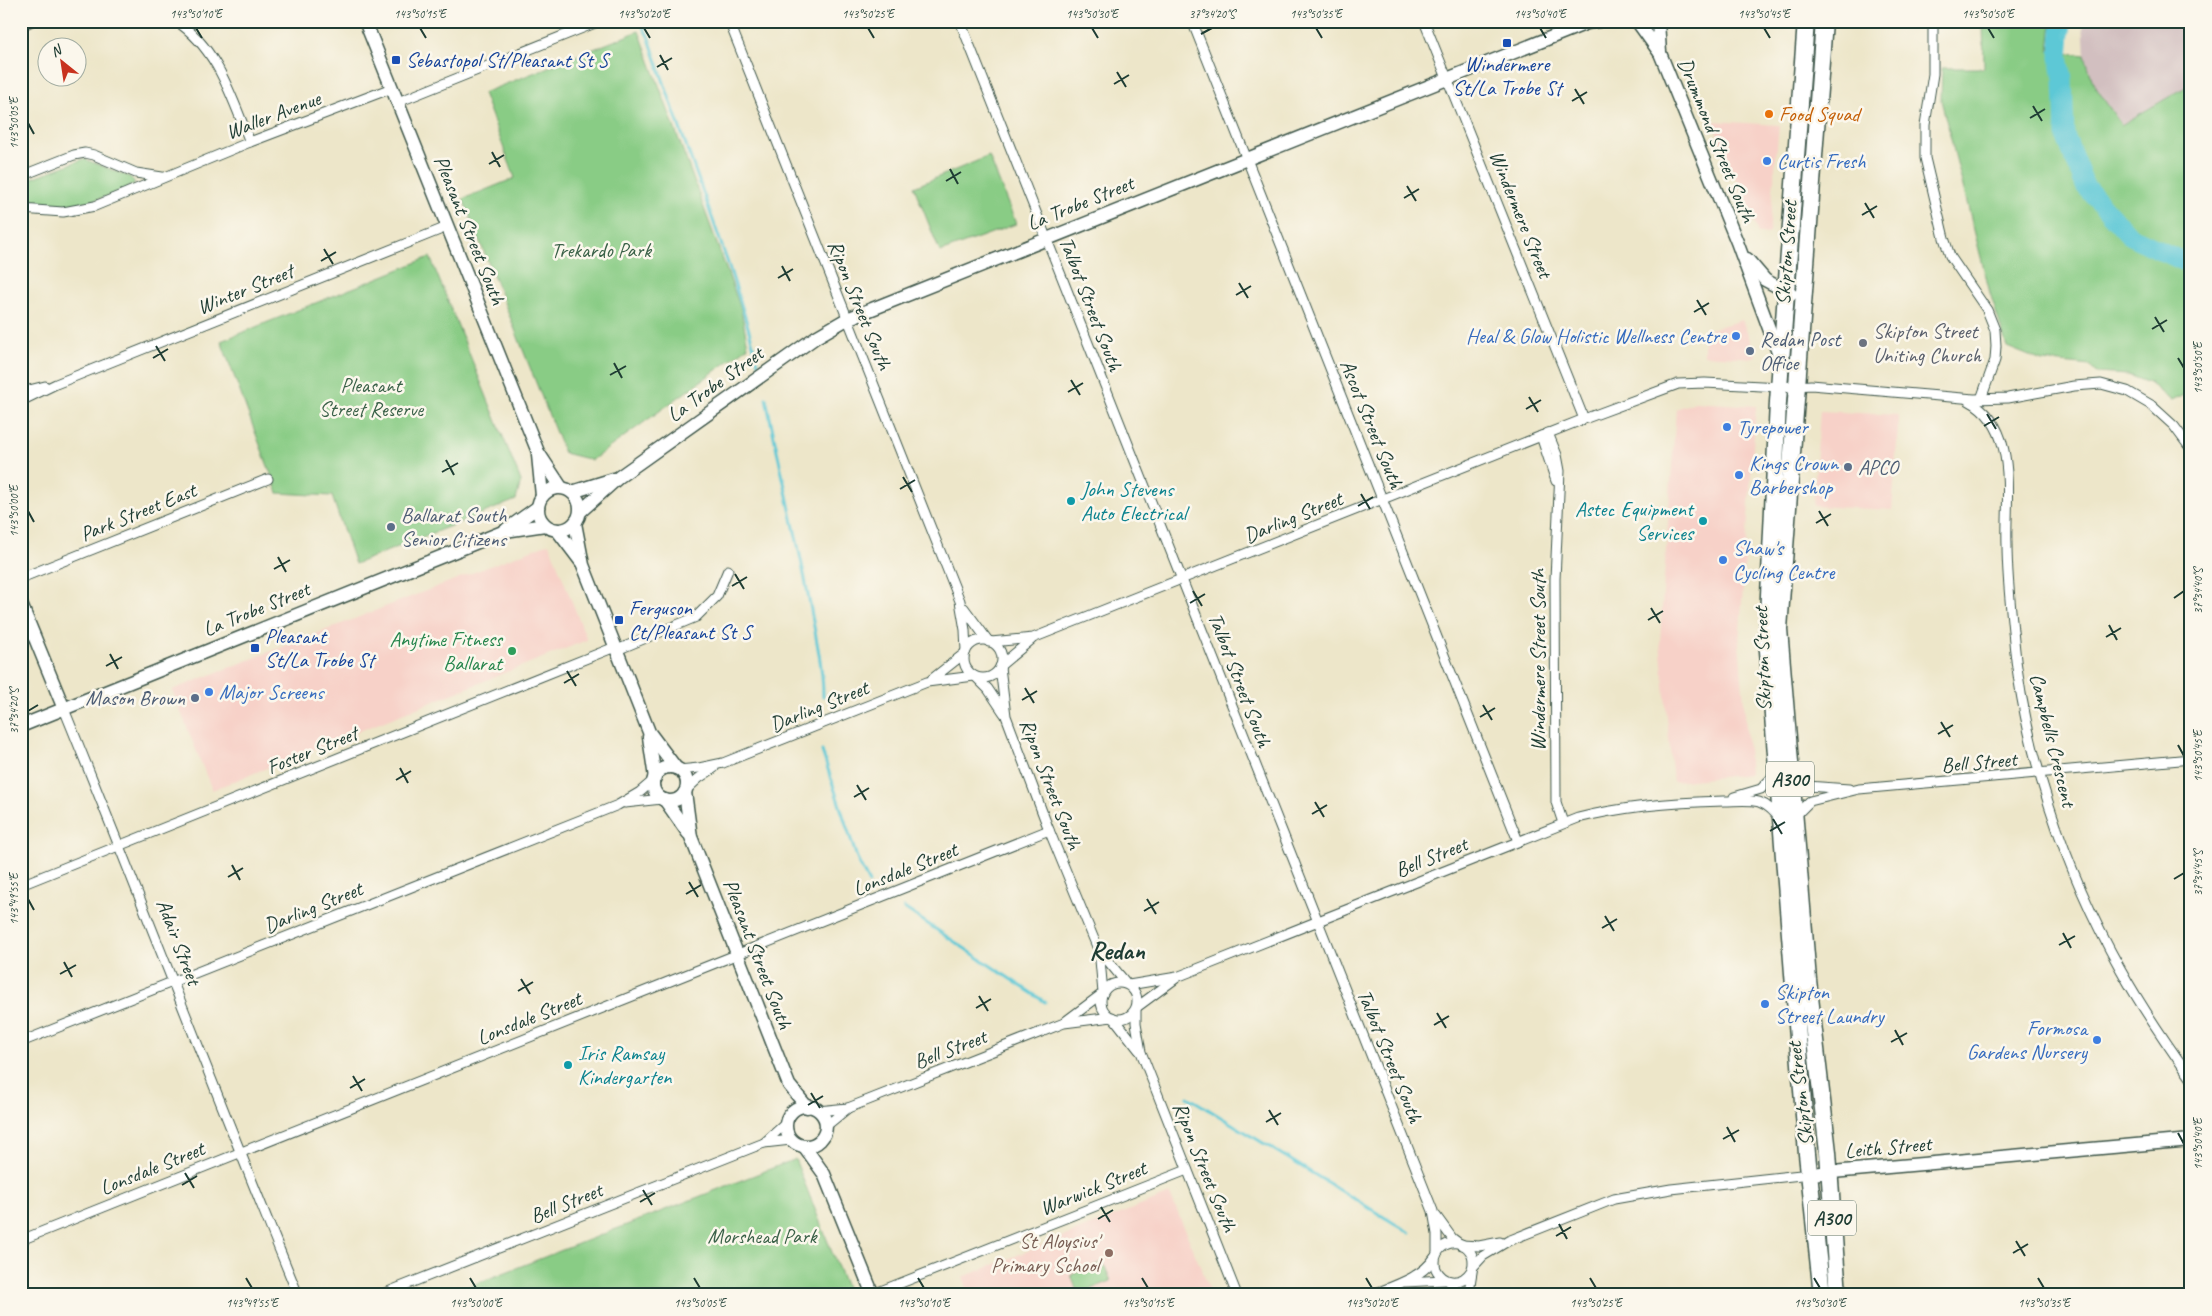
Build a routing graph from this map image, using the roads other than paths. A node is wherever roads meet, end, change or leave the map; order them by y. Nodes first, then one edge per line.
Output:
1 (32, 21) edge
2 (176, 21) edge
3 (365, 21) edge
4 (600, 21) edge
5 (729, 21) edge
6 (960, 21) edge
7 (1192, 21) edge
8 (1424, 21) edge
9 (1637, 21) edge
10 (1658, 21) edge
11 (1806, 21) edge
12 (1824, 21) edge
13 (1933, 21) edge
14 (1592, 22) edge
15 (21, 26) edge
16 (1660, 53) junction
17 (1447, 79) junction
18 (392, 88) junction
19 (398, 102) junction
20 (250, 142) junction
21 (1247, 158) junction
22 (21, 176) edge
23 (167, 178) junction
24 (21, 209) edge
25 (447, 227) junction
26 (1047, 238) junction
27 (1737, 242) junction
28 (1786, 291) junction
29 (1804, 303) junction
30 (847, 319) junction
31 (1781, 362) junction
32 (56, 384) junction
33 (1798, 385) junction
34 (1780, 387) junction
35 (23, 390) edge
36 (1959, 397) junction
37 (1981, 399) junction
38 (21, 401) edge
39 (1584, 419) junction
40 (1545, 435) junction
41 (2191, 449) edge
42 (538, 452) junction
43 (619, 477) junction
44 (268, 479) dead end
45 (566, 489) junction
46 (1383, 500) junction
47 (540, 501) junction
48 (581, 510) junction
49 (575, 523) junction
50 (551, 528) junction
51 (505, 531) junction
52 (583, 565) junction
53 (728, 570) dead end
54 (21, 578) edge
55 (1182, 580) junction
56 (960, 601) junction
57 (21, 604) edge
58 (1033, 638) junction
59 (990, 642) junction
60 (616, 648) junction
61 (965, 652) junction
62 (1000, 666) junction
63 (975, 676) junction
64 (927, 682) junction
65 (64, 709) junction
66 (1006, 716) junction
67 (21, 726) edge
68 (649, 732) junction
69 (2191, 760) edge
70 (723, 763) junction
71 (677, 769) junction
72 (1783, 771) junction
73 (2040, 774) junction
74 (655, 779) junction
75 (1859, 790) junction
76 (686, 791) junction
77 (664, 800) junction
78 (1707, 801) junction
79 (618, 805) junction
80 (1787, 819) junction
81 (1563, 823) junction
82 (1049, 830) junction
83 (691, 837) junction
84 (1518, 841) junction
85 (120, 846) junction
86 (21, 884) edge
87 (1318, 921) junction
88 (1098, 949) junction
89 (738, 954) junction
90 (1177, 977) junction
91 (173, 982) junction
92 (1128, 984) junction
93 (1102, 994) junction
94 (1136, 1008) junction
95 (1113, 1018) junction
96 (1064, 1023) junction
97 (21, 1042) edge
98 (1141, 1052) junction
99 (2191, 1078) edge
100 (789, 1085) junction
101 (848, 1108) junction
102 (812, 1109) junction
103 (788, 1118) junction
104 (826, 1126) junction
105 (791, 1140) junction
106 (820, 1140) junction
107 (2191, 1140) edge
108 (764, 1143) junction
109 (804, 1146) junction
110 (239, 1152) junction
111 (1187, 1170) junction
112 (1830, 1173) junction
113 (824, 1174) junction
114 (1810, 1174) junction
115 (1433, 1211) junction
116 (21, 1240) edge
117 (1508, 1241) junction
118 (1461, 1244) junction
119 (1436, 1254) junction
120 (1472, 1269) junction
121 (1447, 1280) junction
122 (1403, 1282) junction
123 (873, 1294) edge
124 (298, 1295) edge
125 (380, 1295) edge
126 (1237, 1295) edge
127 (1371, 1295) edge
128 (1460, 1295) edge
129 (1470, 1295) edge
130 (1822, 1295) edge
131 (1838, 1295) edge

1 - 15 street
2 - 20 street
3 - 18 main road, Pleasant Street South
4 - 19 street
5 - 30 street, Ripon Street South
6 - 26 street, Talbot Street South
7 - 21 street, Ascot Street South
8 - 17 street, Windermere Street
9 - 16 main road, Drummond Street South
10 - 16 main road, Drummond Street South
11 - 28 highway, Skipton Street / A300
12 - 29 highway, Skipton Street / A300
13 - 37 street
14 - 17 main road, La Trobe Street
16 - 27 main road, Drummond Street South
17 - 21 main road, La Trobe Street
17 - 39 street, Windermere Street
18 - 19 main road, Pleasant Street South
18 - 20 street, Waller Avenue
19 - 25 main road, Pleasant Street South
20 - 23 street, Waller Avenue
21 - 26 main road, La Trobe Street
21 - 46 street, Ascot Street South
22 - 23 street
23 - 24 street, Waller Avenue
25 - 32 street, Winter Street
25 - 42 main road, Pleasant Street South
26 - 30 main road, La Trobe Street
26 - 55 street, Talbot Street South
27 - 28 main road, Drummond Street South
27 - 31 main road, Drummond Street South
28 - 29 main road, Drummond Street South
28 - 31 highway, Skipton Street / A300
29 - 33 highway, Skipton Street / A300
30 - 43 main road, La Trobe Street
30 - 56 street, Ripon Street South
31 - 34 highway, Skipton Street / A300
32 - 35 street, Winter Street
32 - 38 street, Winter Street
33 - 34 street, Darling Street
33 - 36 street, Darling Street
33 - 72 highway, Skipton Street / A300
34 - 39 street, Darling Street
34 - 72 highway, Skipton Street / A300
36 - 37 street, Darling Street
36 - 73 street, Campbells Crescent
37 - 41 street, Darling Street
39 - 40 street, Darling Street
40 - 46 street, Darling Street
40 - 81 street, Windermere Street South
42 - 45 main road, Pleasant Street South
42 - 47 main road, Pleasant Street South
43 - 45 main road, La Trobe Street
43 - 48 main road, La Trobe Street
44 - 54 street, Park Street East
45 - 47 main road
45 - 48 main road
46 - 55 street, Darling Street
46 - 84 street, Ascot Street South
47 - 50 main road
47 - 51 main road, La Trobe Street
48 - 49 main road
49 - 50 main road
49 - 52 main road
50 - 51 main road, La Trobe Street
50 - 52 main road
51 - 65 main road, La Trobe Street
52 - 60 main road
53 - 60 street, Foster Street
55 - 58 street, Darling Street
55 - 87 street, Talbot Street South
56 - 59 street, Ripon Street South
56 - 61 street, Ripon Street South
57 - 65 main road, Adair Street
58 - 59 street, Darling Street
58 - 62 street, Darling Street
59 - 61 street
59 - 62 street
60 - 68 main road
60 - 85 street, Foster Street
61 - 63 street
61 - 64 street, Darling Street
62 - 63 street
62 - 66 street, Ripon Street South
63 - 64 street, Darling Street
63 - 66 street, Ripon Street South
64 - 70 street, Darling Street
65 - 67 main road, La Trobe Street
65 - 85 street, Adair Street
66 - 82 street, Ripon Street South
68 - 71 main road
68 - 74 main road
69 - 73 street, Bell Street
70 - 71 street, Darling Street
70 - 76 street, Darling Street
71 - 74 main road
71 - 76 main road
72 - 75 street, Bell Street
72 - 78 street, Bell Street
72 - 80 highway, Skipton Street / A300
73 - 75 street, Bell Street
73 - 99 street, Campbells Crescent
74 - 77 main road
74 - 79 street, Darling Street
75 - 80 street, Bell Street
76 - 77 main road
76 - 83 main road, Pleasant Street South
77 - 79 street, Darling Street
77 - 83 main road, Pleasant Street South
78 - 80 street, Bell Street
78 - 81 street, Bell Street
79 - 91 street, Darling Street
80 - 112 highway, Skipton Street / A300
80 - 114 highway, Skipton Street / A300
81 - 84 street, Bell Street
82 - 88 street, Ripon Street South
82 - 89 street, Lonsdale Street
83 - 89 main road, Pleasant Street South
84 - 87 street, Bell Street
85 - 86 street, Foster Street
85 - 91 street, Adair Street
87 - 90 street, Bell Street
87 - 115 street, Talbot Street South
88 - 92 street, Ripon Street South
88 - 93 street, Ripon Street South
89 - 100 main road, Pleasant Street South
89 - 110 street, Lonsdale Street
90 - 92 street, Bell Street
90 - 94 street, Bell Street
91 - 97 street, Darling Street
91 - 110 street, Adair Street
92 - 93 street
92 - 94 street
93 - 95 street
93 - 96 street, Bell Street
94 - 95 street
94 - 98 street, Ripon Street South
95 - 96 street, Bell Street
95 - 98 street, Ripon Street South
96 - 101 street, Bell Street
98 - 111 street, Ripon Street South
100 - 102 main road, Pleasant Street South
100 - 103 main road, Pleasant Street South
101 - 102 street, Bell Street
101 - 104 street, Bell Street
102 - 103 main road
102 - 104 main road
103 - 105 main road
103 - 108 street, Bell Street
104 - 106 main road
105 - 108 street, Bell Street
105 - 109 main road
106 - 109 main road
106 - 113 main road
107 - 112 main road, Leith Street
108 - 125 street, Bell Street
109 - 113 main road
110 - 116 street, Lonsdale Street
110 - 124 street, Adair Street
111 - 123 street, Warwick Street
111 - 126 street, Ripon Street South
112 - 114 main road, Leith Street
112 - 131 highway, Skipton Street / A300
113 - 123 main road
114 - 117 street, Leith Street
114 - 130 highway, Skipton Street / A300
115 - 118 street, Talbot Street South
115 - 119 street, Talbot Street South
117 - 118 street, Leith Street
117 - 120 street, Leith Street
118 - 119 street
118 - 120 street
119 - 121 street
119 - 122 street
120 - 121 street
120 - 129 street
121 - 122 street
121 - 128 street
122 - 127 street

